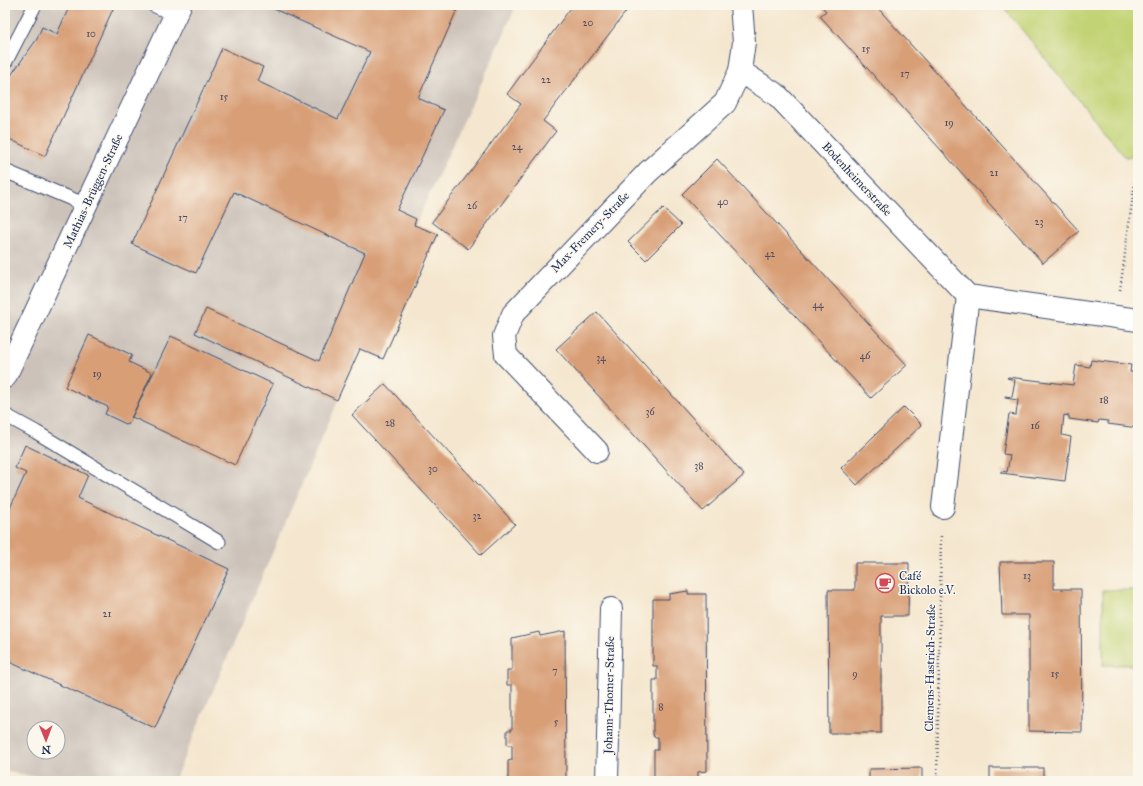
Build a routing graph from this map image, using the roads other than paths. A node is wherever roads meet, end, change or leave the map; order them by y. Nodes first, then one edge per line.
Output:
1 (35, 5) edge
2 (153, 5) edge
3 (741, 5) edge
4 (178, 10) edge
5 (5, 63) edge
6 (740, 71) junction
7 (5, 171) edge
8 (86, 205) junction
9 (968, 296) junction
10 (1138, 320) edge
11 (5, 377) edge
12 (5, 415) edge
13 (597, 451) dead end
14 (943, 507) road end
15 (219, 542) dead end
16 (610, 609) dead end
17 (607, 781) edge

1 - 5 lane
2 - 4 lane
3 - 6 street, Max-Fremery-Straße
4 - 8 street, Mathias-Brüggen-Straße
6 - 9 street, Bodenheimerstraße
6 - 13 street, Max-Fremery-Straße
7 - 8 lane
8 - 11 street, Mathias-Brüggen-Straße
9 - 10 street
9 - 14 street
12 - 15 lane
16 - 17 street, Johann-Thomer-Straße

